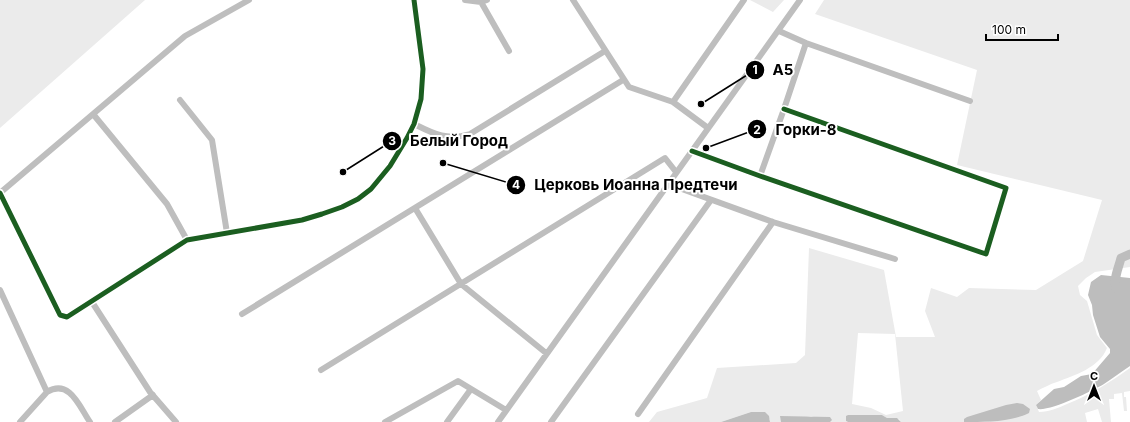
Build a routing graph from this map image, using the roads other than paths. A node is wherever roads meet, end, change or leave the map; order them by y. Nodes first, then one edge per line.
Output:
1 (249, 0) edge
2 (414, 0) edge
3 (465, 0) edge
4 (573, 0) edge
5 (744, 0) edge
6 (800, 0) edge
7 (484, 1) edge
8 (779, 31) junction
9 (806, 43) junction
10 (509, 51) dead end
11 (605, 51) junction
12 (623, 80) junction
13 (180, 100) dead end
14 (970, 101) dead end
15 (673, 102) junction
16 (784, 109) junction
17 (93, 114) junction
18 (414, 124) junction
19 (708, 128) junction
20 (692, 151) junction
21 (676, 172) junction
22 (760, 176) junction
23 (668, 184) junction
24 (0, 193) edge
25 (711, 200) junction
26 (415, 208) junction
27 (773, 222) junction
28 (227, 233) junction
29 (187, 240) junction
30 (895, 259) dead end
31 (461, 284) junction
32 (0, 290) edge
33 (92, 302) junction
34 (242, 314) dead end
35 (546, 353) junction
36 (321, 370) dead end
37 (471, 389) junction
38 (47, 392) junction
39 (152, 395) junction
40 (506, 410) junction
41 (638, 414) dead end
42 (88, 419) edge
43 (173, 421) edge
44 (20, 422) edge
45 (81, 422) edge
46 (115, 422) edge
47 (385, 422) edge
48 (448, 422) edge
49 (498, 422) edge
50 (552, 422) edge

1 - 17 street
2 - 18 street
3 - 7 street
4 - 11 street
5 - 15 street
6 - 8 street
7 - 10 street
8 - 9 street
8 - 19 street
9 - 14 street
9 - 16 street
11 - 12 street
11 - 18 street
12 - 15 street
12 - 26 street
13 - 28 street
15 - 19 street
16 - 22 street
16 - 22 street
17 - 24 street
17 - 29 street
18 - 28 street
19 - 20 street
20 - 21 street
20 - 22 street
21 - 23 street
21 - 31 street
23 - 25 street
23 - 35 street
24 - 33 street
25 - 27 street
25 - 50 street
26 - 31 street
26 - 34 street
27 - 30 street
27 - 41 street
28 - 29 street
29 - 33 street
31 - 35 street
31 - 36 street
32 - 38 street
33 - 39 street
35 - 40 street
37 - 40 street
37 - 47 street
37 - 48 street
38 - 42 street
38 - 44 street
39 - 43 street
39 - 46 street
40 - 49 street
42 - 45 street

